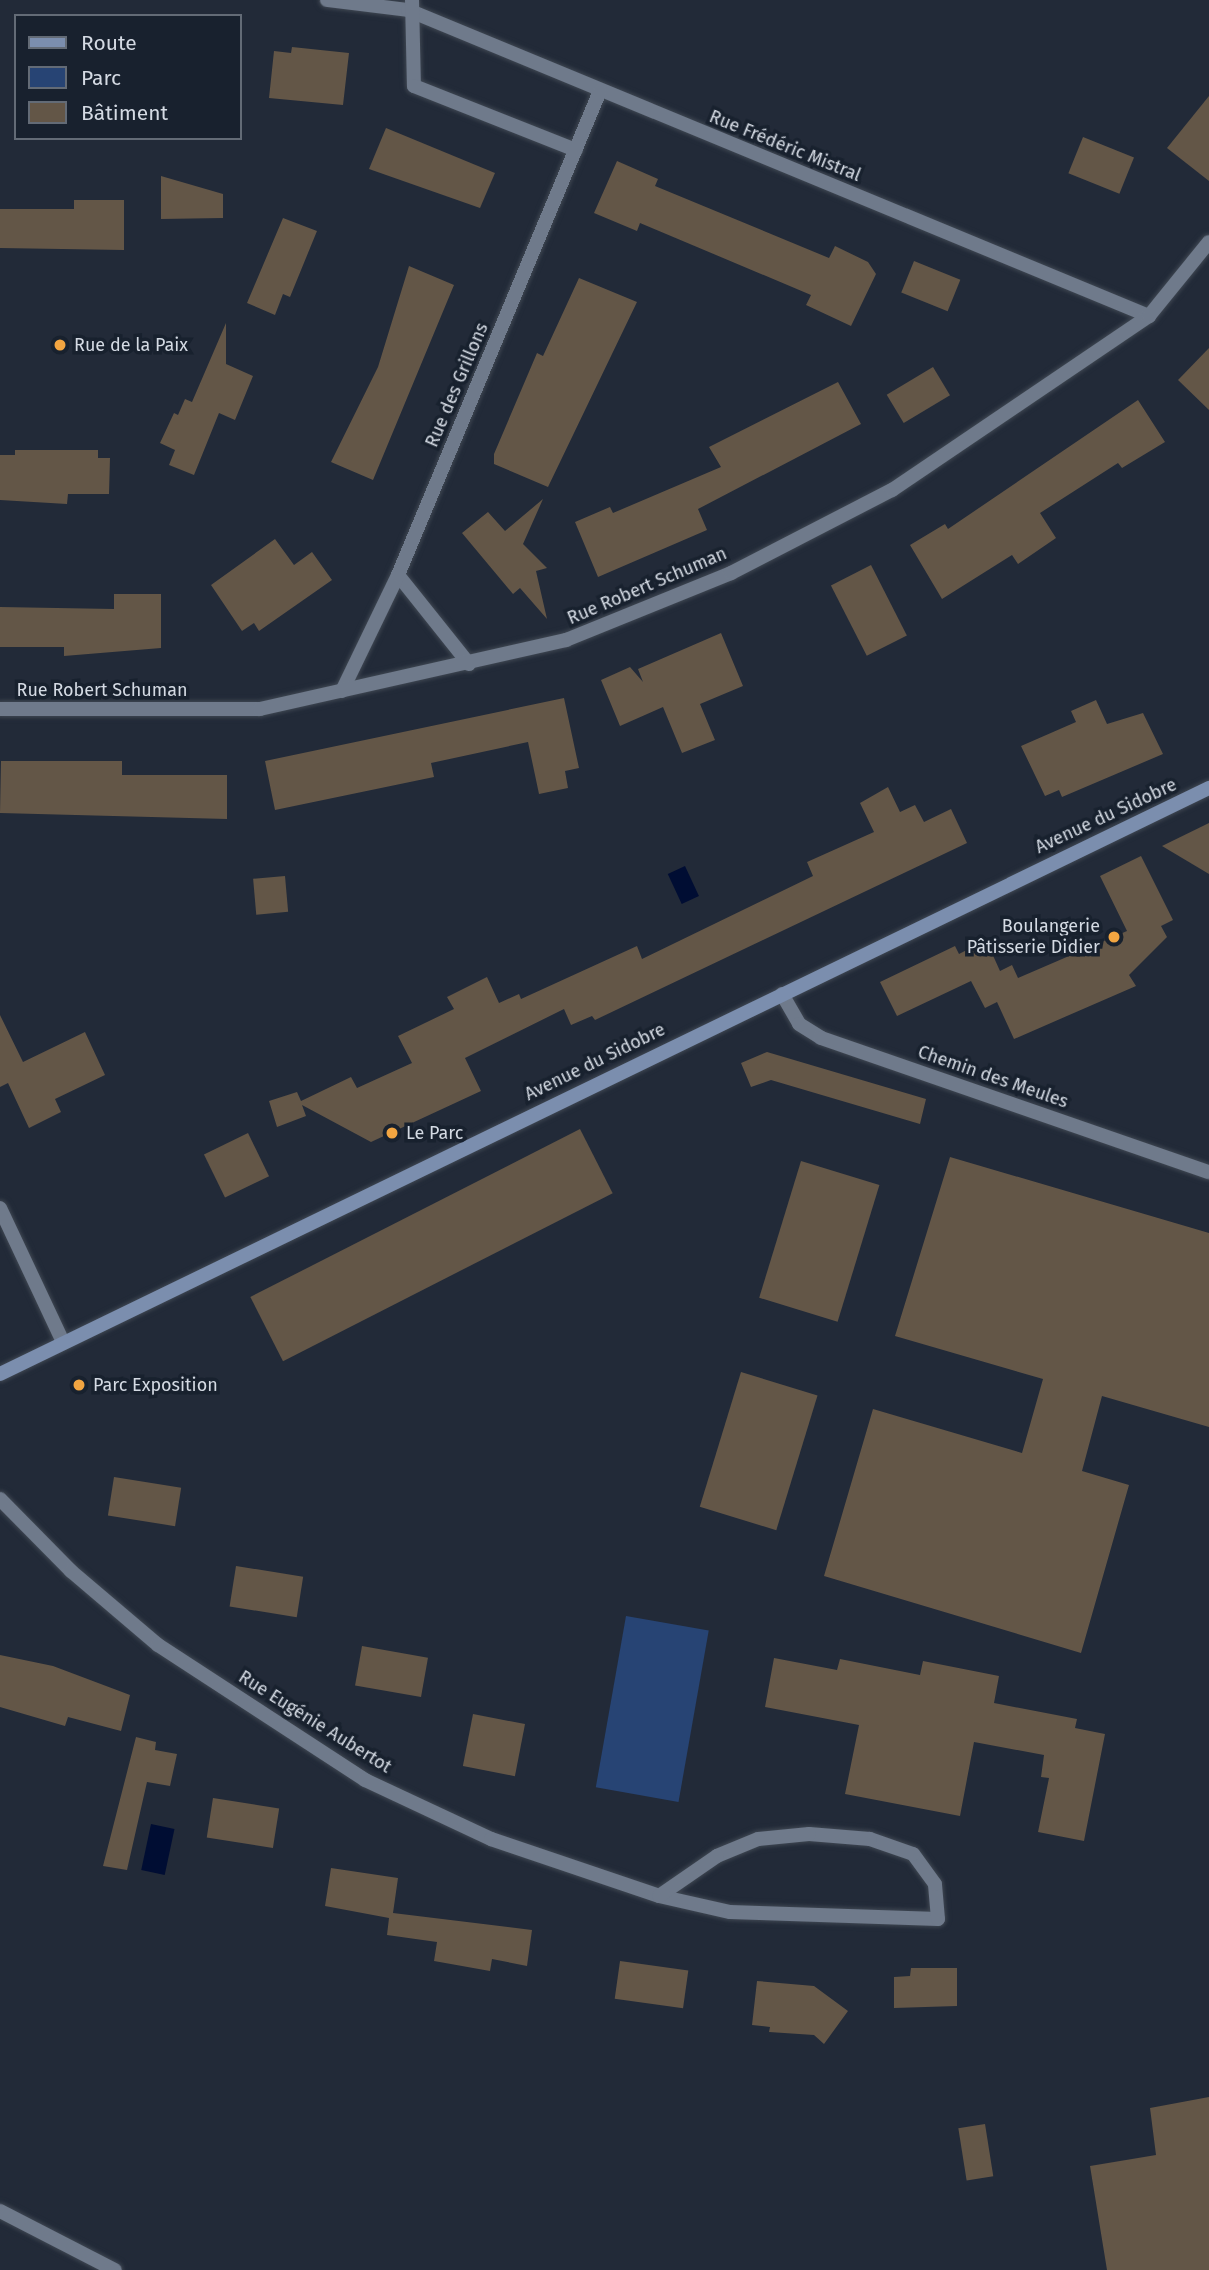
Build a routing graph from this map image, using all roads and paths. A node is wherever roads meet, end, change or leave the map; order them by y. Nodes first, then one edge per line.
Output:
1 (327, 0) edge
2 (410, 5) edge
3 (600, 92) junction
4 (576, 150) junction
5 (1209, 242) edge
6 (1149, 316) junction
7 (398, 575) junction
8 (469, 664) junction
9 (342, 691) junction
10 (0, 709) edge
11 (1209, 788) edge
12 (782, 994) junction
13 (1209, 1172) edge
14 (0, 1208) edge
15 (63, 1342) junction
16 (0, 1374) edge
17 (0, 1499) edge
18 (659, 1896) junction
19 (0, 2211) edge
20 (115, 2270) edge

1 - 2 street, Rue Frédéric Mistral
2 - 3 street, Rue Frédéric Mistral
2 - 4 street
3 - 4 street, Rue des Grillons
3 - 6 street, Rue Frédéric Mistral
4 - 7 street, Rue des Grillons
5 - 6 street, Rue Robert Schuman
6 - 8 street, Rue Robert Schuman
7 - 8 street
7 - 9 street, Rue des Grillons
8 - 9 street, Rue Robert Schuman
9 - 10 street, Rue Robert Schuman
11 - 12 main road, Avenue du Sidobre
12 - 13 street, Chemin des Meules
12 - 15 main road, Avenue du Sidobre
14 - 15 street
15 - 16 main road, Avenue du Sidobre
17 - 18 street, Rue Eugénie Aubertot
18 - 18 street, Rue Eugénie Aubertot
19 - 20 street

